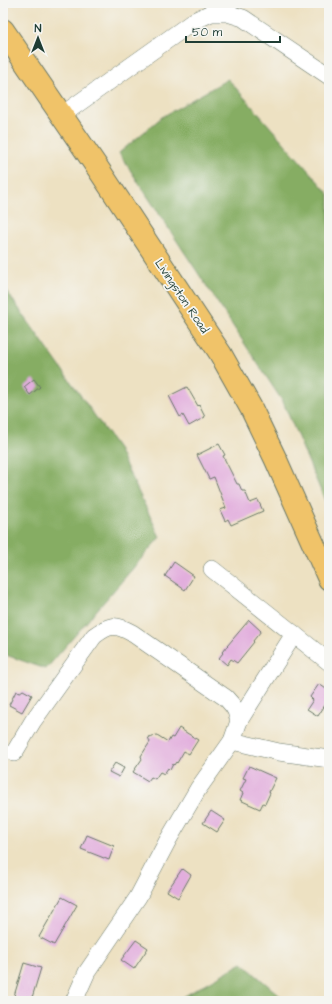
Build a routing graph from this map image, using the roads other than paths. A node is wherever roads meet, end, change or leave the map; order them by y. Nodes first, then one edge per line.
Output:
1 (3, 30) edge
2 (329, 76) edge
3 (62, 115) junction
4 (212, 569) dead end
5 (329, 579) edge
6 (294, 634) junction
7 (329, 662) edge
8 (239, 720) junction
9 (232, 741) junction
10 (14, 753) dead end
11 (329, 759) edge
12 (74, 1001) edge

1 - 3 main road, Livingston Road
2 - 3 street
3 - 5 main road, Livingston Road
4 - 6 street
6 - 7 street
6 - 8 street
8 - 9 street
8 - 10 street
9 - 11 street
9 - 12 street

